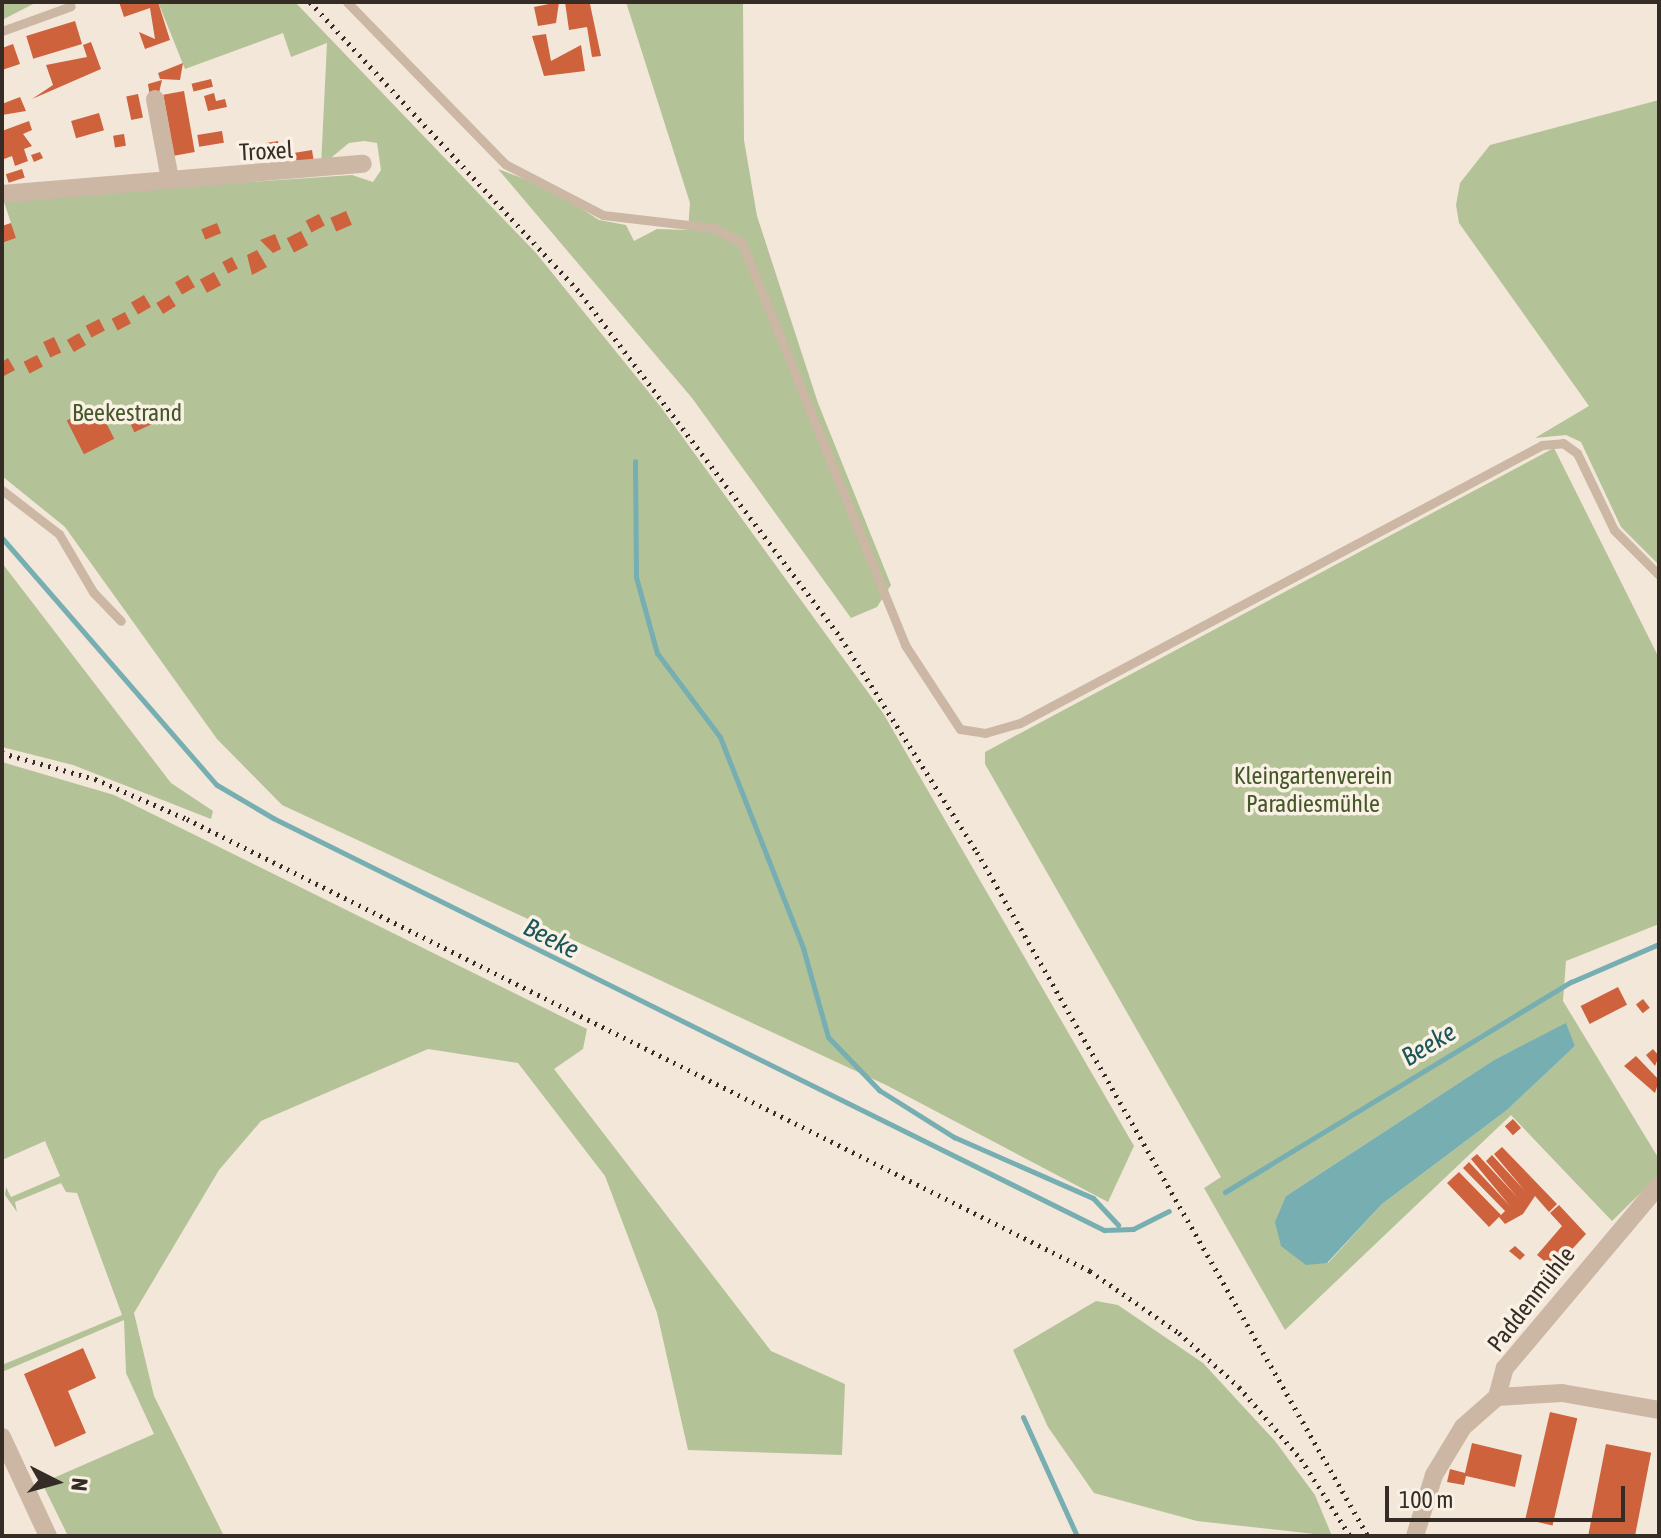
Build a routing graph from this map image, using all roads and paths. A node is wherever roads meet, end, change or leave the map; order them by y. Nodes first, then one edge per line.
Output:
1 (347, 2) edge
2 (71, 6) dead end
3 (2, 31) edge
4 (155, 99) dead end
5 (363, 164) dead end
6 (170, 179) junction
7 (2, 194) edge
8 (2, 490) edge
9 (1659, 575) edge
10 (121, 621) dead end
11 (1659, 1185) edge
12 (1497, 1397) junction
13 (1659, 1410) edge
14 (3, 1443) edge
15 (48, 1536) edge
16 (1415, 1536) edge

1 - 9 lane
2 - 3 lane
4 - 6 street
5 - 6 street, Troxel
6 - 7 street, Troxel
8 - 10 lane
11 - 12 street, Paddenmühle
12 - 13 street
12 - 16 street, Paddenmühle
14 - 15 street

